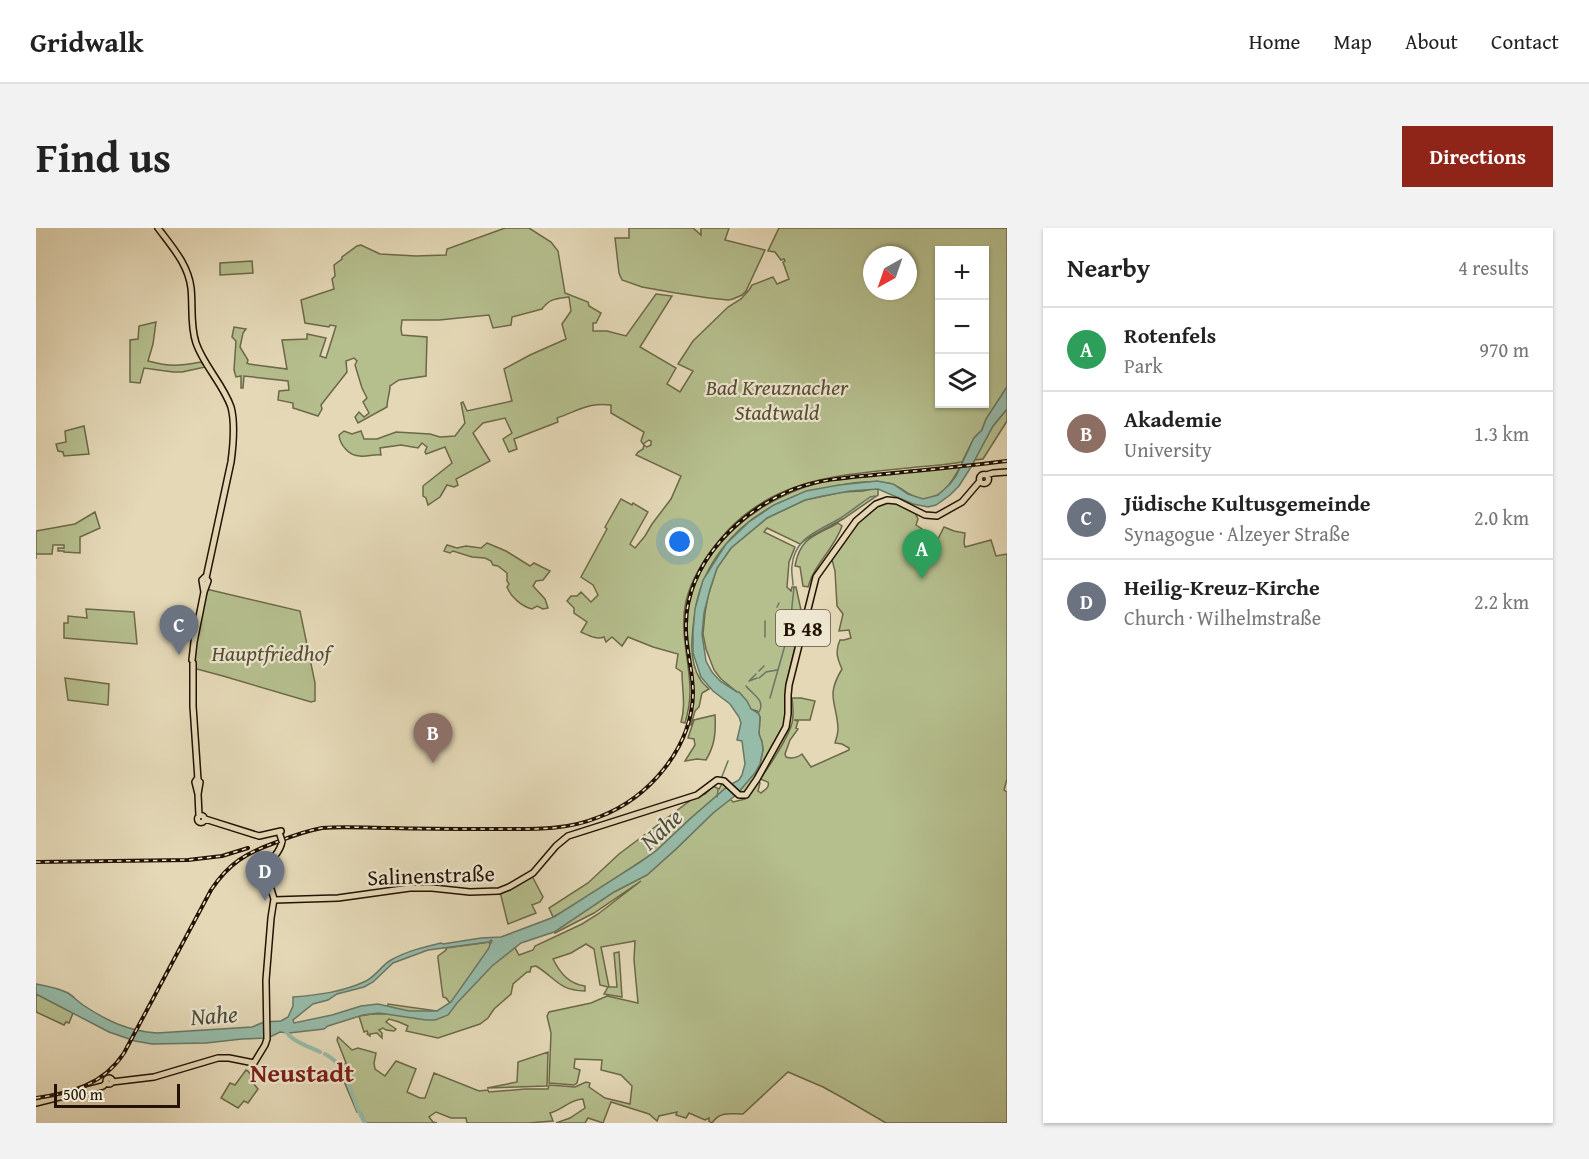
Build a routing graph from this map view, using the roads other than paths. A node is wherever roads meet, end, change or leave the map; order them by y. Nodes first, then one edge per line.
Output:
1 (158, 228) edge
2 (1007, 472) edge
3 (273, 900) junction
4 (258, 1056) junction
5 (238, 1060) junction
6 (36, 1103) edge

1 - 3 main road
2 - 3 main road, Salinenstraße / B 48
3 - 4 main road
4 - 5 main road
4 - 5 main road
5 - 6 main road

